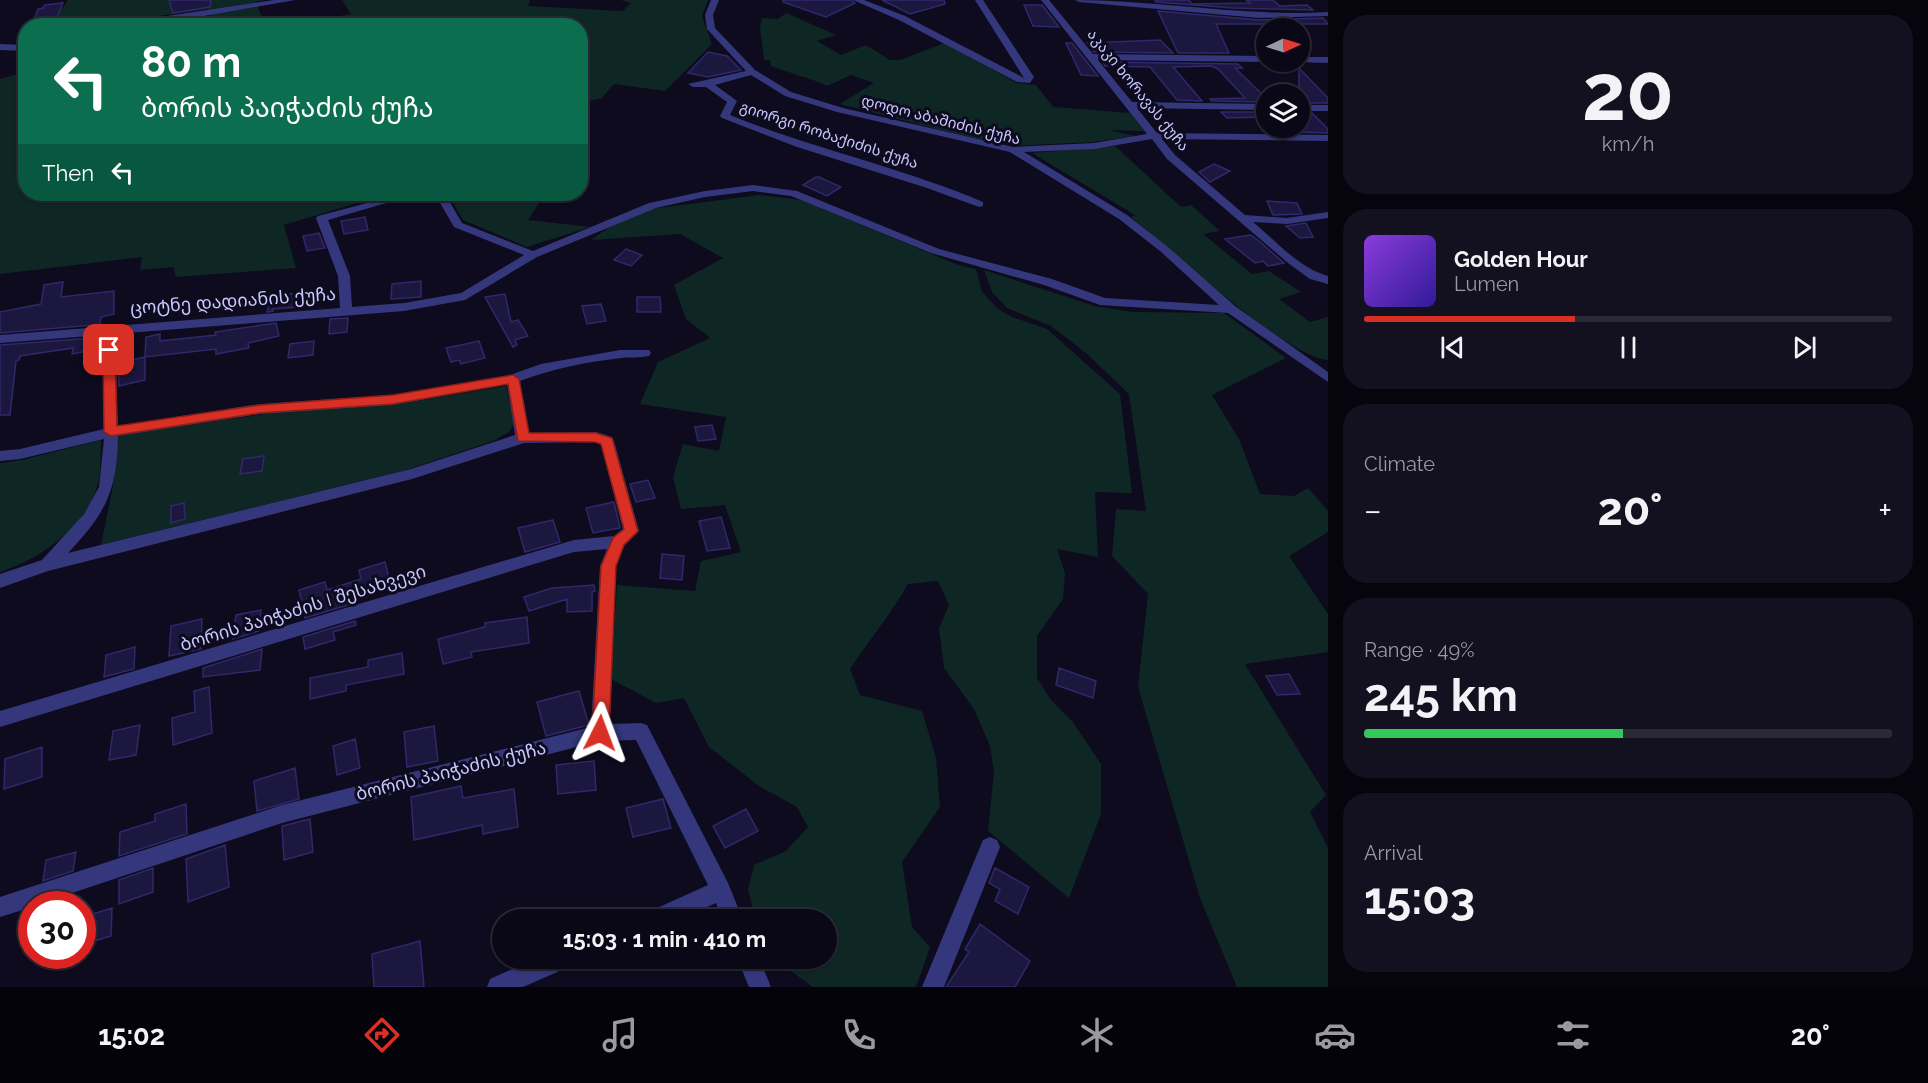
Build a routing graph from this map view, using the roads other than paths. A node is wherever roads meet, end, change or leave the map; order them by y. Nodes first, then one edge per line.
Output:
1 (291, 0) edge
2 (715, 0) edge
3 (857, 0) edge
4 (979, 0) edge
5 (1046, 0) edge
6 (1079, 0) edge
7 (1328, 14) edge
8 (167, 18) edge
9 (0, 47) edge
10 (18, 48) edge
11 (1091, 57) junction
12 (1256, 59) edge
13 (1310, 60) edge
14 (1328, 60) edge
15 (752, 72) junction
16 (693, 84) dead end
17 (708, 84) junction
18 (1129, 105) junction
19 (1256, 107) edge
20 (1310, 108) edge
21 (1328, 108) edge
22 (1154, 136) junction
23 (1328, 138) edge
24 (1014, 150) junction
25 (386, 201) edge
26 (444, 201) edge
27 (979, 204) dead end
28 (1328, 214) edge
29 (1242, 218) junction
30 (533, 255) junction
31 (1328, 280) edge
32 (1231, 309) junction
33 (346, 312) junction
34 (108, 329) junction
35 (0, 339) edge
36 (644, 353) dead end
37 (1307, 362) junction
38 (1328, 363) edge
39 (1328, 378) edge
40 (513, 379) junction
41 (111, 432) junction
42 (523, 438) junction
43 (0, 456) edge
44 (618, 542) junction
45 (47, 565) junction
46 (0, 581) edge
47 (0, 719) edge
48 (600, 733) junction
49 (990, 847) dead end
50 (721, 890) junction
51 (0, 907) edge
52 (678, 909) edge
53 (729, 909) edge
54 (538, 969) edge
55 (753, 969) edge
56 (498, 987) edge
57 (760, 987) edge
58 (933, 987) edge

1 - 8 street
2 - 15 street, დოდო აბაშიძის ქუჩა
3 - 4 street
5 - 11 street, აკაკი ხორავას ქუჩა
6 - 7 street
9 - 10 street
11 - 12 street
11 - 18 street, აკაკი ხორავას ქუჩა
13 - 14 street
15 - 17 street
15 - 24 street, დოდო აბაშიძის ქუჩა
16 - 17 street
17 - 27 street, გიორგი რობაქიძის ქუჩა
18 - 19 street
18 - 22 street, აკაკი ხორავას ქუჩა
20 - 21 street
22 - 23 street
22 - 24 street
22 - 29 street, აკაკი ხორავას ქუჩა
24 - 32 street, დოდო აბაშიძის ქუჩა
25 - 33 street
26 - 30 street
28 - 29 street
29 - 31 street, აკაკი ხორავას ქუჩა
30 - 32 street, ცოტნე დადიანის ქუჩა
30 - 33 street, ცოტნე დადიანის ქუჩა
32 - 37 street, დოდო აბაშიძის ქუჩა
33 - 34 street, ცოტნე დადიანის ქუჩა
34 - 35 street
34 - 41 street, ცოტნე დადიანის ქუჩა
36 - 40 street
37 - 38 street
37 - 39 street, დოდო აბაშიძის ქუჩა
40 - 41 street
40 - 42 street
41 - 43 street
41 - 45 street, ცოტნე დადიანის ქუჩა
42 - 44 street
42 - 45 street
44 - 47 street, ბორის პაიჭაძის I შესახვევი
44 - 48 street
45 - 46 street
48 - 50 street, ბორის პაიჭაძის ქუჩა
48 - 51 street, ბორის პაიჭაძის ქუჩა
49 - 58 street
50 - 52 street
50 - 53 street
54 - 56 street
55 - 57 street

